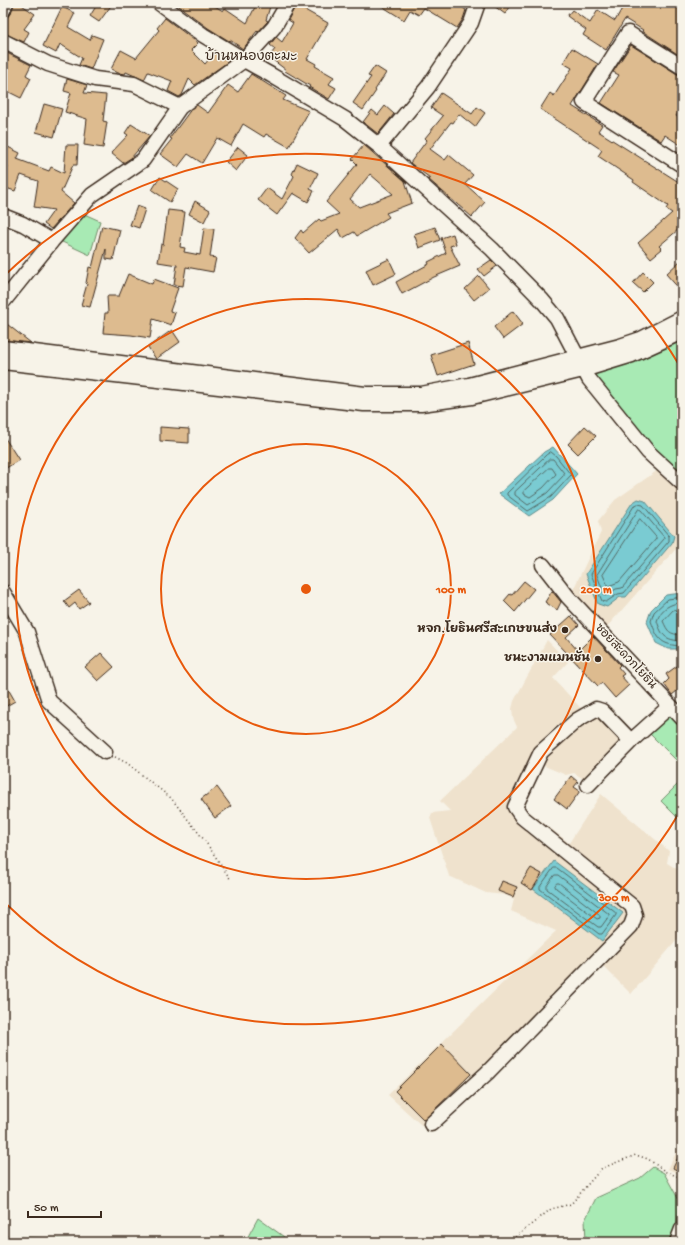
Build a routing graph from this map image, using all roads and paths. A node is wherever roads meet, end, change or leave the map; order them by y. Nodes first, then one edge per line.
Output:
1 (6, 3) edge
2 (159, 3) edge
3 (288, 3) edge
4 (478, 3) edge
5 (3, 10) edge
6 (3, 41) edge
7 (244, 60) junction
8 (682, 68) edge
9 (180, 107) junction
10 (379, 146) junction
11 (682, 165) edge
12 (3, 216) edge
13 (52, 241) junction
14 (3, 302) edge
15 (682, 318) edge
16 (682, 332) edge
17 (3, 348) edge
18 (3, 362) edge
19 (580, 364) junction
20 (682, 483) edge
21 (543, 565) dead end
22 (3, 592) edge
23 (670, 706) junction
24 (682, 718) edge
25 (631, 741) junction
26 (105, 752) joint
27 (588, 785) dead end
28 (231, 880) dead end
29 (431, 1124) dead end
30 (682, 1178) edge
31 (682, 1229) edge
32 (509, 1242) edge
33 (677, 1242) edge

1 - 5 street
2 - 7 street
3 - 7 street
4 - 10 street
6 - 9 street
7 - 9 street
7 - 10 street
8 - 11 street
9 - 13 street
10 - 19 street
12 - 13 street
13 - 14 street
15 - 19 street
16 - 19 street
17 - 19 street
18 - 19 street
19 - 20 street
21 - 23 street, ซอยสะดวกโยธิน
22 - 26 street
23 - 24 street, ซอยสะดวกโยธิน
23 - 25 street
25 - 27 street
25 - 29 street
26 - 28 path
30 - 32 path
31 - 33 street

